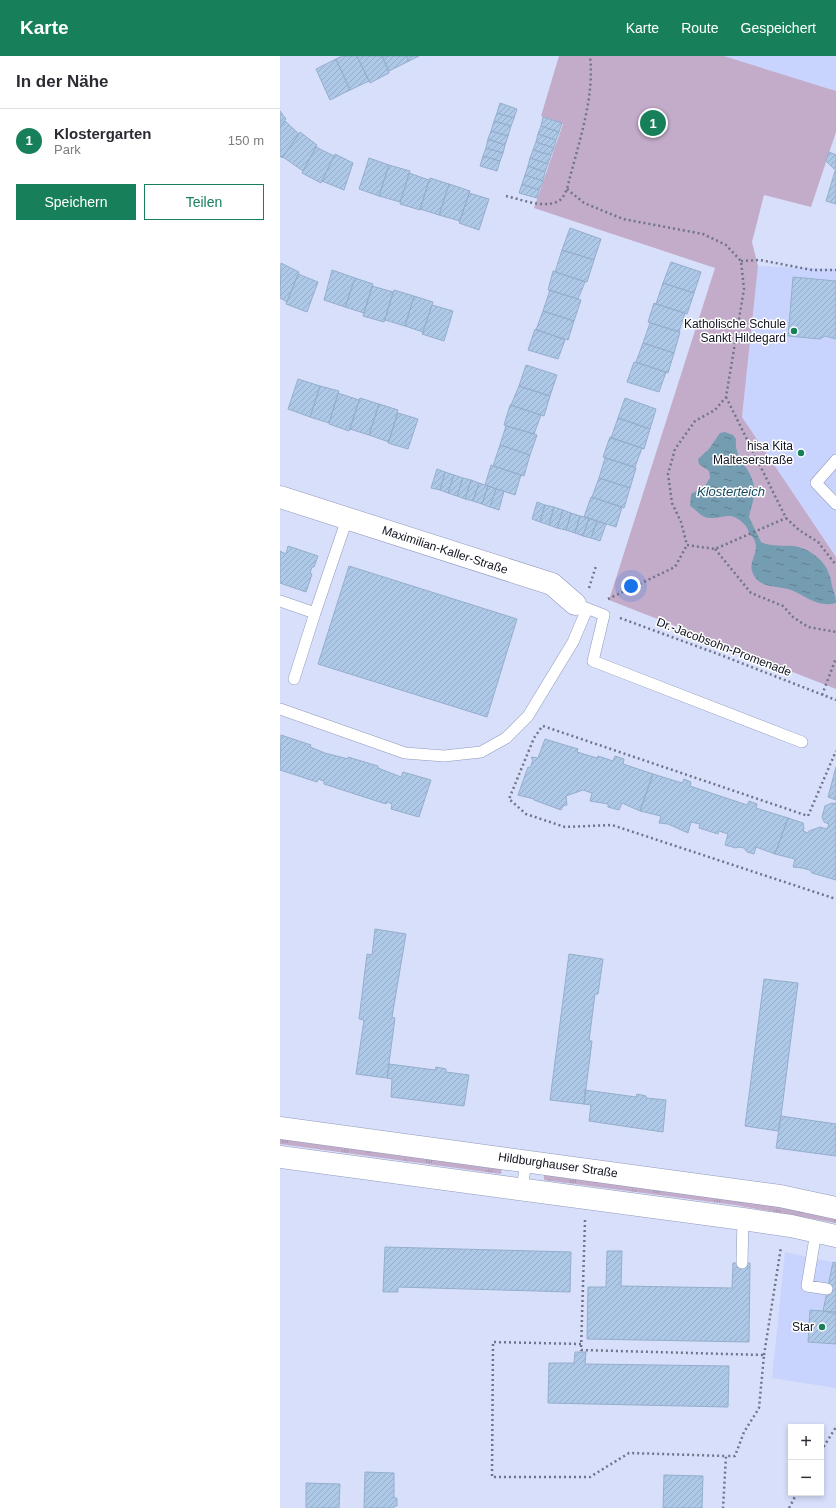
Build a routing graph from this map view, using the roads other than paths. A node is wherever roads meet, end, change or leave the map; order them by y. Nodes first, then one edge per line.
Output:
1 (836, 460) edge
2 (280, 497) edge
3 (836, 504) edge
4 (347, 519) junction
5 (280, 601) edge
6 (581, 606) junction
7 (314, 613) junction
8 (294, 679) dead end
9 (280, 709) edge
10 (802, 742) dead end
11 (280, 1128) edge
12 (280, 1157) edge
13 (526, 1161) junction
14 (522, 1189) junction
15 (836, 1208) edge
16 (743, 1219) junction
17 (826, 1234) edge
18 (742, 1263) dead end
19 (827, 1289) dead end

1 - 3 lane
2 - 4 main road, Maximilian-Kaller-Straße
4 - 6 main road, Maximilian-Kaller-Straße
4 - 7 lane
5 - 7 lane
6 - 9 lane
6 - 10 lane, Maximilian-Kaller-Straße
7 - 8 lane
11 - 13 main road, Hildburghauser Straße
12 - 14 main road
13 - 14 lane
13 - 15 main road, Hildburghauser Straße
14 - 16 main road
16 - 17 main road
16 - 18 lane
17 - 19 lane

